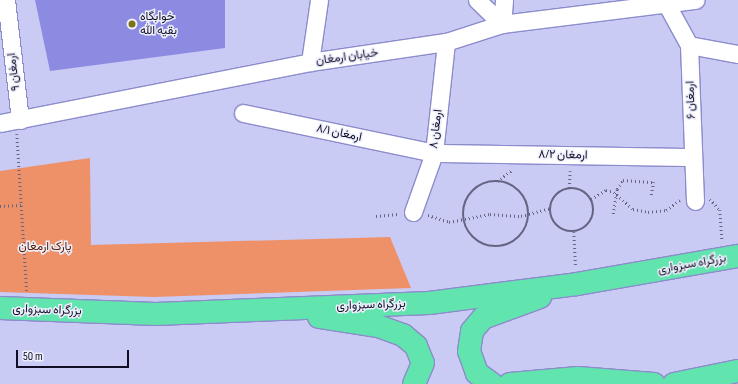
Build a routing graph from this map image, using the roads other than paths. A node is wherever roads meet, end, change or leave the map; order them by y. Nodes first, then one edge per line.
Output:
1 (6, 0) edge
2 (318, 0) edge
3 (477, 0) edge
4 (504, 0) edge
5 (696, 0) edge
6 (666, 5) junction
7 (502, 24) junction
8 (446, 42) junction
9 (689, 45) junction
10 (738, 54) edge
11 (310, 62) junction
12 (243, 113) dead end
13 (12, 121) edge
14 (434, 153) junction
15 (693, 157) junction
16 (695, 197) road end
17 (413, 212) road end
18 (730, 257) edge
19 (577, 284) junction
20 (0, 308) edge
21 (268, 309) junction
22 (738, 371) edge
23 (414, 384) edge
24 (492, 384) edge
25 (510, 384) edge
26 (654, 384) edge
27 (674, 384) edge

1 - 13 street, ارمغان ۹
2 - 11 street
3 - 7 street
4 - 7 street
5 - 6 street, خیابان ارمغان
6 - 7 street, خیابان ارمغان
6 - 9 street, ارمغان ۶
7 - 8 street, خیابان ارمغان
8 - 11 street, خیابان ارمغان
8 - 14 street, ارمغان ۸
9 - 10 street
9 - 15 street, ارمغان ۶
11 - 13 street, خیابان ارمغان
12 - 14 street, ارمغان ۸/۱
14 - 15 street, ارمغان ۸/۲
14 - 17 street, ارمغان ۸
15 - 16 street, ارمغان ۶
18 - 19 highway, بزرگراه سبزواری
19 - 21 highway, بزرگراه سبزواری
19 - 24 highway
20 - 21 highway, بزرگراه سبزواری
21 - 23 highway
22 - 27 highway
25 - 26 highway

